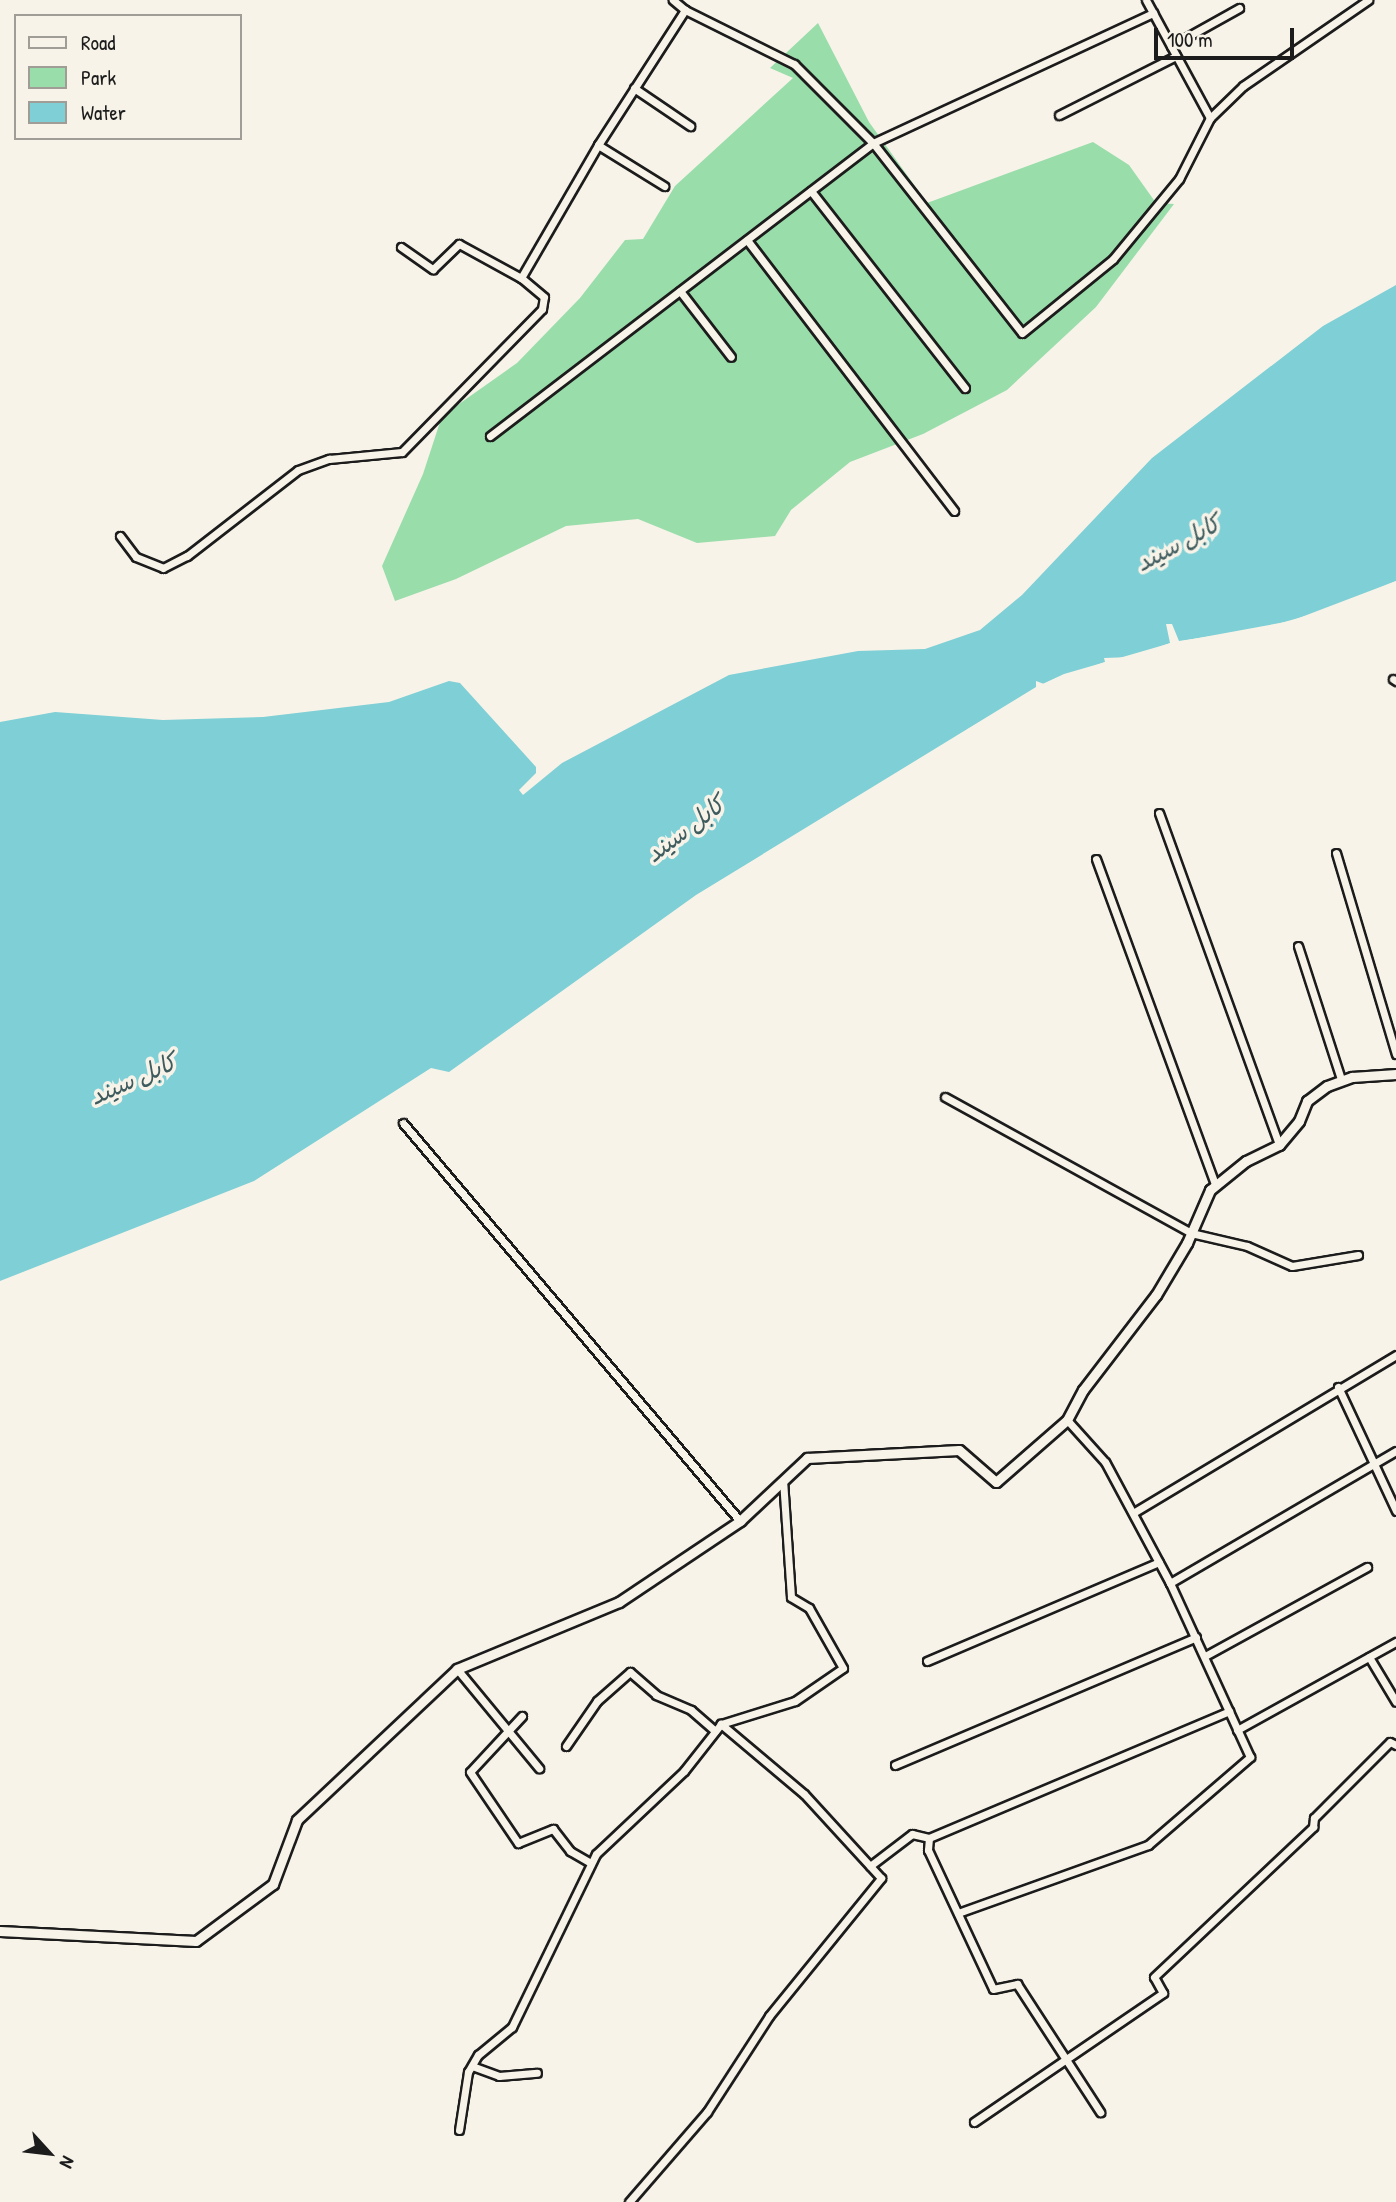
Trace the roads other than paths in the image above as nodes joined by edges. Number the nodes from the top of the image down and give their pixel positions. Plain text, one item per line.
1 (673, 0) edge
2 (1146, 0) edge
3 (1368, 0) edge
4 (1239, 8) dead end
5 (685, 10) junction
6 (1153, 13) junction
7 (1171, 46) junction
8 (1176, 56) junction
9 (634, 88) junction
10 (1059, 115) dead end
11 (1210, 118) junction
12 (690, 125) dead end
13 (873, 143) junction
14 (598, 145) junction
15 (664, 186) dead end
16 (811, 191) junction
17 (747, 240) junction
18 (401, 247) dead end
19 (521, 278) junction
20 (680, 291) junction
21 (732, 357) dead end
22 (965, 388) dead end
23 (491, 436) dead end
24 (954, 511) dead end
25 (120, 536) dead end
26 (1159, 813) dead end
27 (1336, 853) dead end
28 (1096, 859) dead end
29 (1298, 946) dead end
30 (1396, 1054) edge
31 (1396, 1074) edge
32 (1341, 1079) junction
33 (945, 1097) dead end
34 (402, 1123) dead end
35 (1279, 1146) junction
36 (1215, 1185) junction
37 (1191, 1233) junction
38 (1358, 1255) dead end
39 (1396, 1355) edge
40 (1338, 1387) junction
41 (1067, 1420) junction
42 (1396, 1451) edge
43 (1374, 1464) junction
44 (783, 1480) junction
45 (1396, 1511) edge
46 (1133, 1513) junction
47 (740, 1521) junction
48 (1159, 1562) junction
49 (1367, 1567) dead end
50 (1170, 1584) junction
51 (1196, 1637) junction
52 (1396, 1642) edge
53 (1205, 1656) junction
54 (1369, 1657) junction
55 (927, 1661) dead end
56 (457, 1669) junction
57 (1396, 1702) edge
58 (1229, 1711) junction
59 (522, 1716) dead end
60 (721, 1724) junction
61 (1237, 1730) junction
62 (508, 1731) junction
63 (715, 1731) junction
64 (1396, 1745) edge
65 (566, 1746) dead end
66 (895, 1765) dead end
67 (539, 1768) dead end
68 (929, 1838) junction
69 (591, 1863) junction
70 (870, 1866) junction
71 (958, 1913) junction
72 (0, 1931) edge
73 (1066, 2059) junction
74 (472, 2066) junction
75 (537, 2073) dead end
76 (1100, 2112) dead end
77 (974, 2122) dead end
78 (459, 2130) dead end
79 (629, 2202) edge

1 - 5 street
2 - 6 street
3 - 11 street
4 - 7 street
5 - 9 street
5 - 13 street
6 - 7 street
6 - 13 street
7 - 8 street
8 - 10 street
8 - 11 street
9 - 12 street
9 - 14 street
11 - 13 street
13 - 16 street
14 - 15 street
14 - 19 street
16 - 17 street
16 - 22 street
17 - 20 street
17 - 24 street
18 - 19 street
19 - 25 street
20 - 21 street
20 - 23 street
26 - 35 street
27 - 30 street
28 - 36 street
29 - 32 street
31 - 32 street
32 - 35 street
33 - 37 street
34 - 47 street
35 - 36 street
36 - 37 street
37 - 38 street
37 - 41 street
39 - 40 street
40 - 43 street
40 - 46 street
41 - 44 street
41 - 46 street
42 - 43 street
43 - 45 street
43 - 50 street
44 - 47 street
44 - 60 street
46 - 48 street
47 - 56 street
48 - 50 street
48 - 55 street
49 - 53 street
50 - 51 street
51 - 53 street
51 - 66 street
52 - 54 street
53 - 58 street
54 - 57 street
54 - 61 street
56 - 62 street
56 - 72 street
58 - 61 street
58 - 68 street
59 - 62 street
60 - 63 street
60 - 70 street
61 - 71 street
62 - 67 street
62 - 69 street
63 - 65 street
63 - 69 street
64 - 73 street
68 - 70 street
68 - 71 street
69 - 74 street
70 - 79 street
71 - 73 street
73 - 76 street
73 - 77 street
74 - 75 street
74 - 78 street

